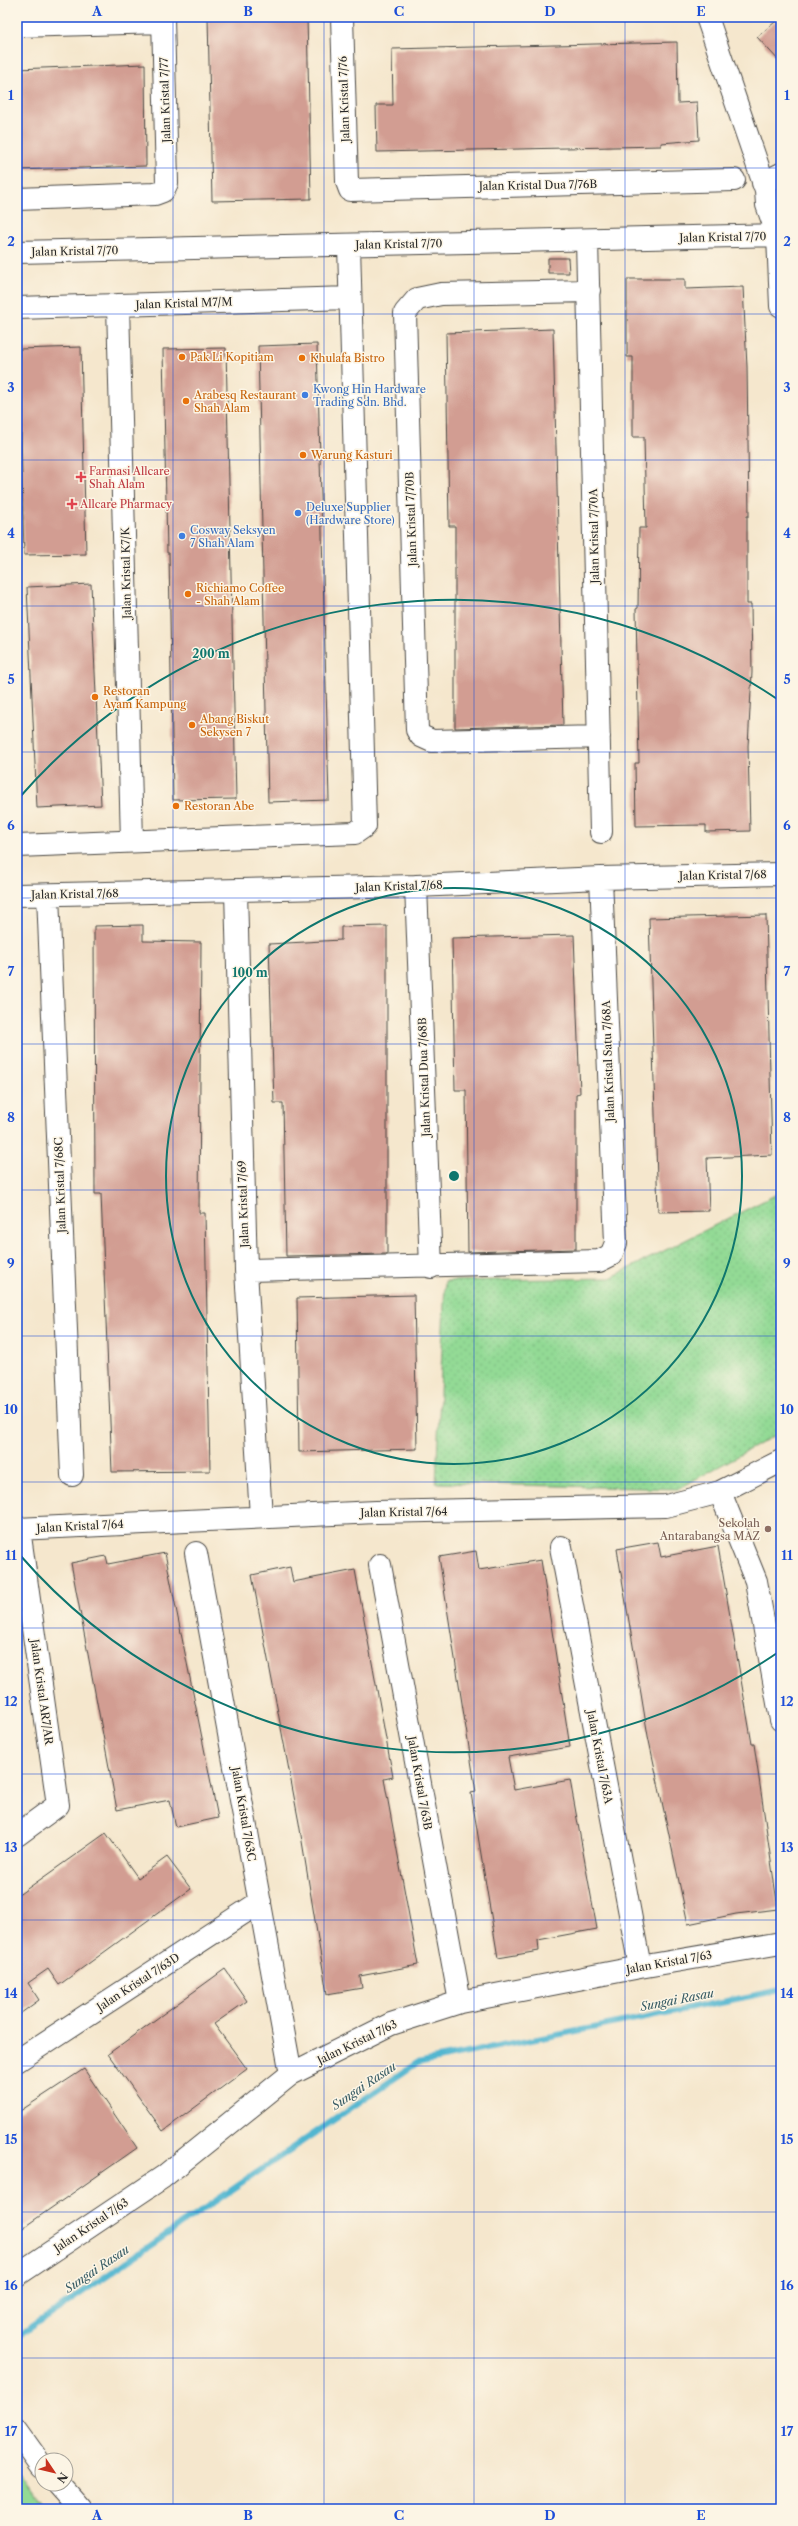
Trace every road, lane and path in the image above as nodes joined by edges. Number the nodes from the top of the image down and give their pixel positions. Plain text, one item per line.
1 (342, 17) edge
2 (709, 18) edge
3 (163, 19) edge
4 (17, 26) edge
5 (772, 178) edge
6 (734, 180) dead end
7 (347, 182) joint
8 (17, 200) edge
9 (780, 235) edge
10 (587, 240) junction
11 (349, 245) junction
12 (17, 252) edge
13 (589, 291) junction
14 (350, 298) junction
15 (118, 305) junction
16 (781, 306) edge
17 (17, 308) edge
18 (599, 738) junction
19 (601, 832) dead end
20 (132, 842) junction
21 (17, 846) edge
22 (781, 874) edge
23 (601, 878) junction
24 (416, 886) junction
25 (236, 891) junction
26 (17, 895) edge
27 (48, 895) junction
28 (431, 1267) junction
29 (246, 1270) junction
30 (781, 1461) edge
31 (72, 1475) dead end
32 (720, 1492) junction
33 (261, 1517) junction
34 (18, 1529) edge
35 (561, 1547) dead end
36 (196, 1553) dead end
37 (380, 1565) dead end
38 (781, 1720) edge
39 (17, 1835) edge
40 (260, 1902) junction
41 (781, 1943) edge
42 (640, 1966) junction
43 (460, 2002) junction
44 (17, 2062) edge
45 (291, 2074) junction
46 (17, 2275) edge
47 (17, 2432) edge
48 (34, 2455) edge
49 (65, 2492) edge
50 (80, 2509) edge

1 - 7 street, Jalan Kristal 7/76
2 - 5 street
3 - 4 street
3 - 8 street, Jalan Kristal 7/77
5 - 9 street
6 - 7 street, Jalan Kristal Dua 7/76B
9 - 10 street, Jalan Kristal 7/70
9 - 16 street
10 - 11 street, Jalan Kristal 7/70
10 - 13 street, Jalan Kristal 7/70A
11 - 12 street, Jalan Kristal 7/70
11 - 14 street
13 - 18 street, Jalan Kristal 7/70A
13 - 18 street, Jalan Kristal 7/70B
14 - 15 street, Jalan Kristal M7/M
14 - 20 street
15 - 17 street, Jalan Kristal M7/M
15 - 20 street, Jalan Kristal K7/K
18 - 19 street, Jalan Kristal 7/70A
20 - 21 street
22 - 23 street, Jalan Kristal 7/68
23 - 24 street, Jalan Kristal 7/68
23 - 28 street, Jalan Kristal Satu 7/68A
24 - 25 street, Jalan Kristal 7/68
24 - 28 street, Jalan Kristal Dua 7/68B
25 - 27 street, Jalan Kristal 7/68
25 - 29 street, Jalan Kristal 7/69
26 - 27 street, Jalan Kristal 7/68
27 - 31 street, Jalan Kristal 7/68C
28 - 29 street
29 - 33 street, Jalan Kristal 7/69
30 - 32 street, Jalan Kristal 7/64
32 - 33 street, Jalan Kristal 7/64
32 - 38 street
33 - 34 street, Jalan Kristal 7/64
34 - 39 street, Jalan Kristal AR7/AR
35 - 42 street, Jalan Kristal 7/63A
36 - 40 street, Jalan Kristal 7/63C
37 - 43 street, Jalan Kristal 7/63B
40 - 44 street, Jalan Kristal 7/63D
40 - 45 street, Jalan Kristal 7/63C
41 - 42 street, Jalan Kristal 7/63
42 - 43 street, Jalan Kristal 7/63
43 - 45 street, Jalan Kristal 7/63
45 - 46 street, Jalan Kristal 7/63
47 - 48 street
49 - 50 street

